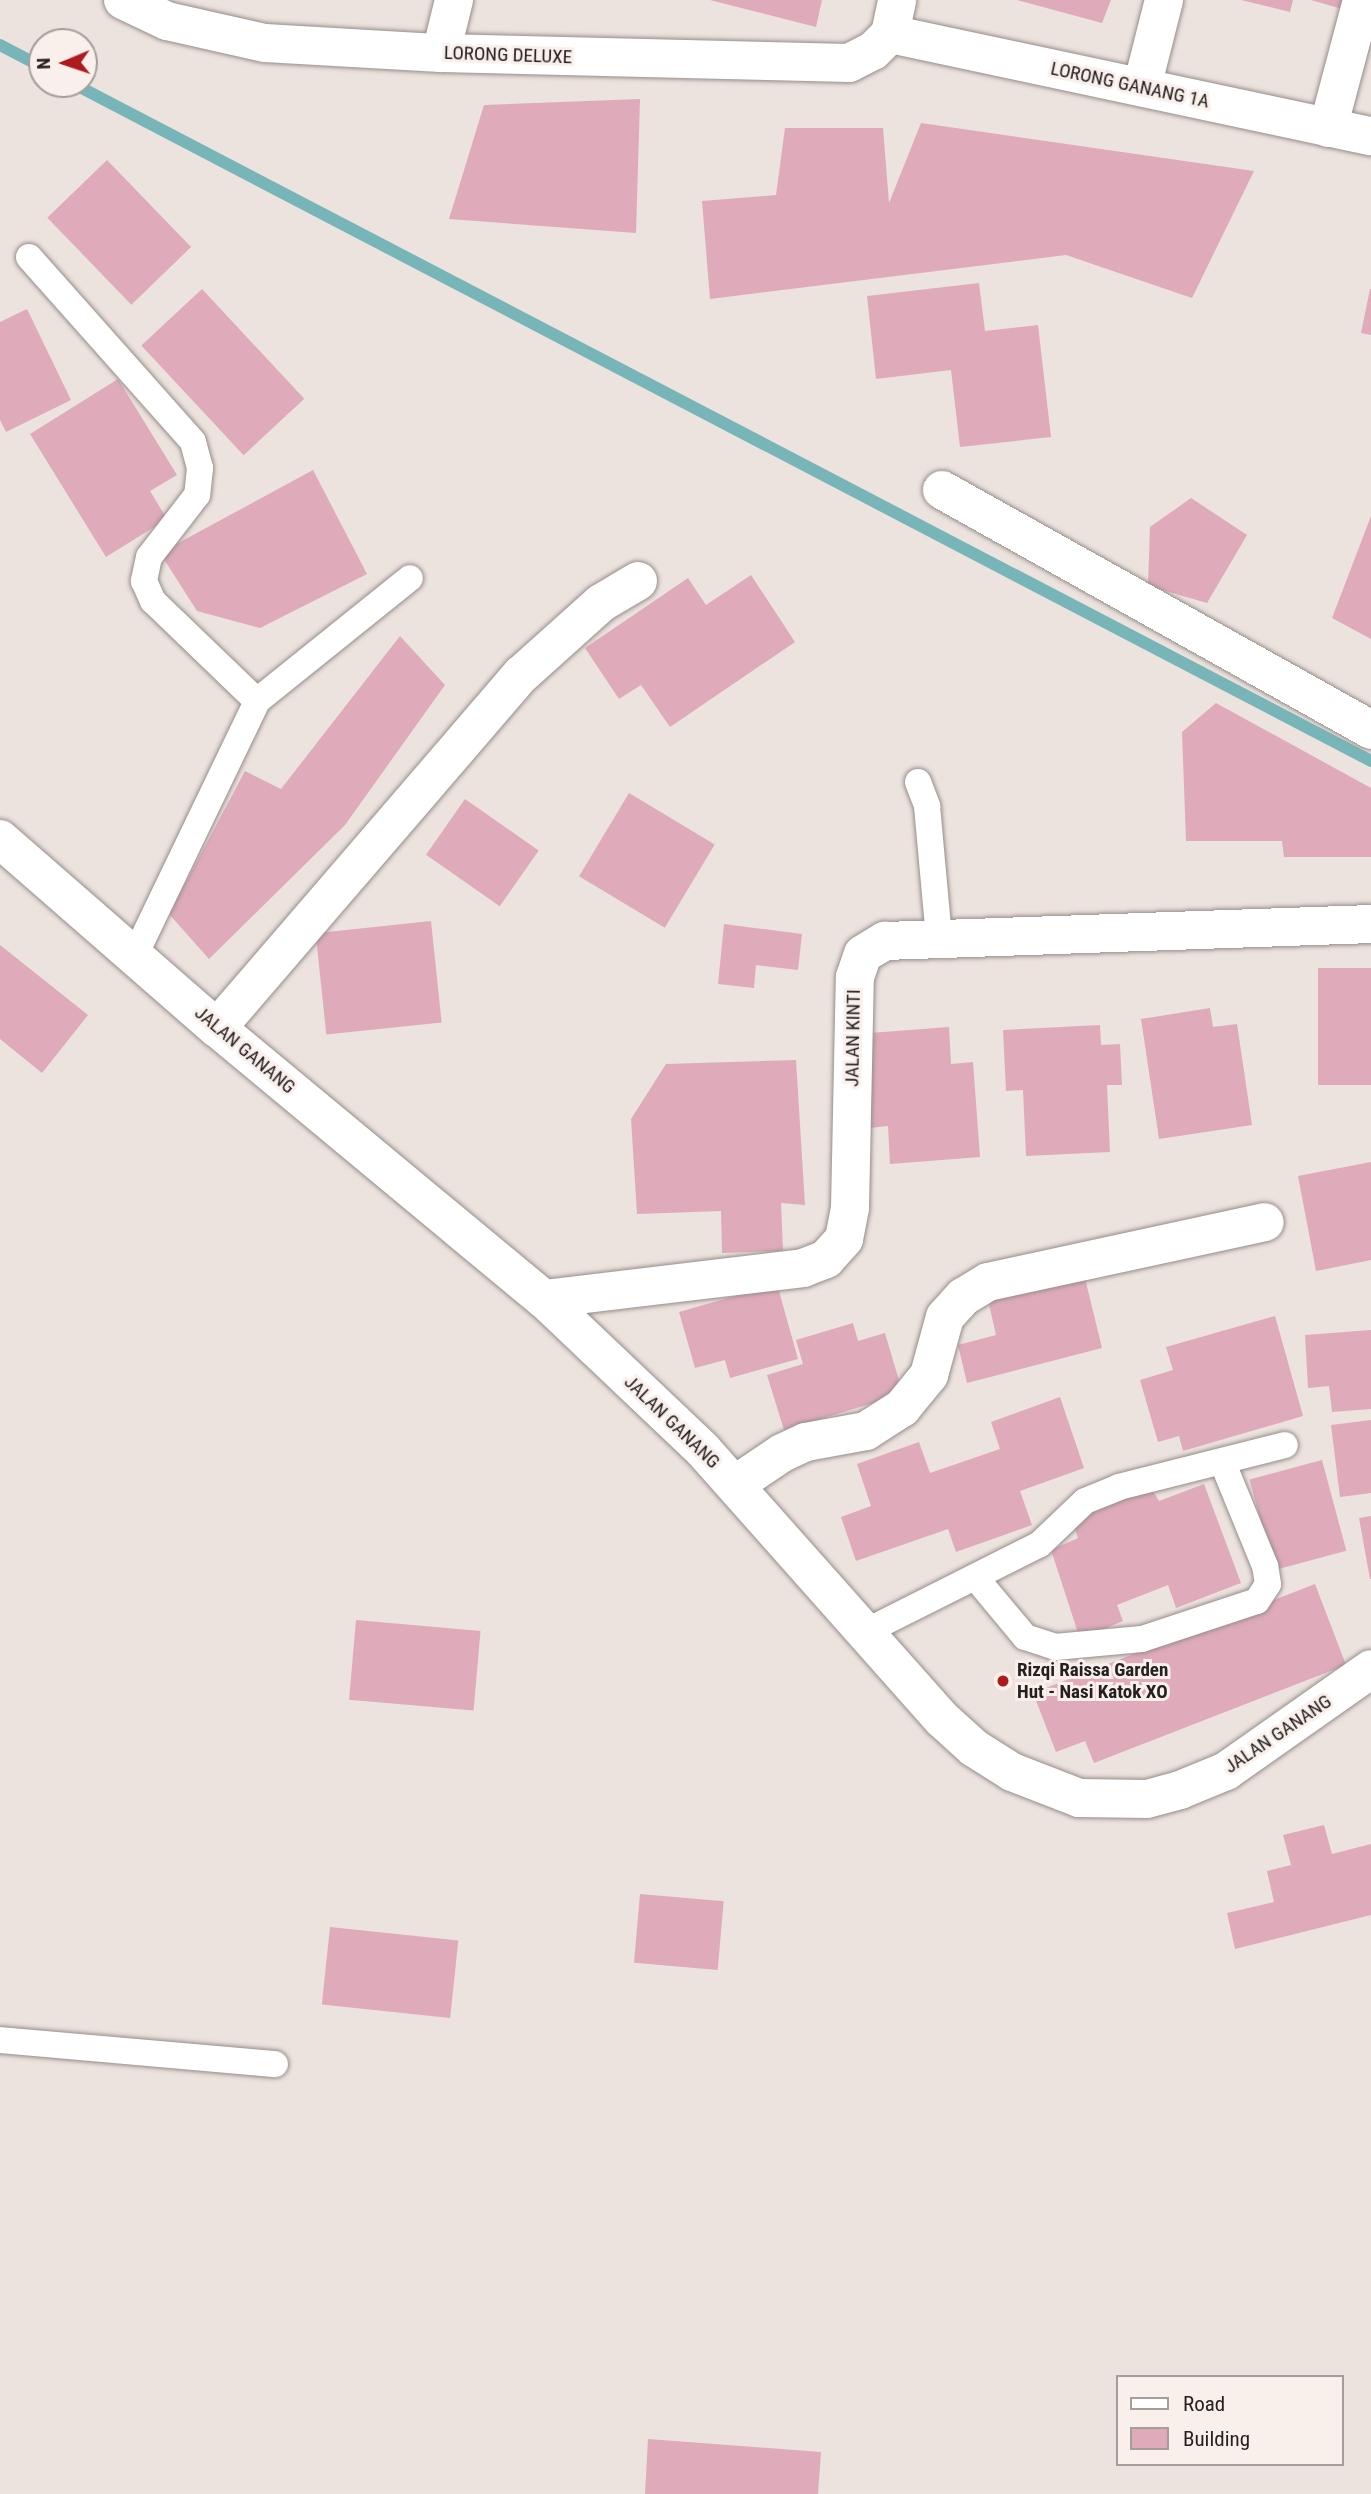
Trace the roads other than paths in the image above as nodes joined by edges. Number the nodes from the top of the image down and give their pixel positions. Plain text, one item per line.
1 (454, 0) edge
2 (1164, 0) edge
3 (1362, 0) edge
4 (128, 1) edge
5 (893, 17) edge
6 (442, 53) junction
7 (1142, 87) junction
8 (1328, 128) junction
9 (1371, 136) edge
10 (29, 257) dead end
11 (942, 490) dead end
12 (410, 578) dead end
13 (638, 582) dead end
14 (257, 701) junction
15 (1371, 730) edge
16 (918, 782) dead end
17 (0, 839) edge
18 (1371, 924) edge
19 (939, 939) junction
20 (135, 955) junction
21 (217, 1028) junction
22 (1265, 1222) dead end
23 (544, 1299) junction
24 (1285, 1445) dead end
25 (1222, 1461) junction
26 (736, 1484) junction
27 (975, 1577) junction
28 (863, 1633) junction
29 (1371, 1669) edge
30 (0, 2040) edge
31 (275, 2064) dead end

1 - 6 street
2 - 7 street
3 - 8 street
4 - 6 street, LORONG DELUXE
5 - 6 street, LORONG DELUXE
5 - 7 street, LORONG GANANG 1A
7 - 8 street, LORONG GANANG 1A
8 - 9 street, LORONG GANANG 1A
10 - 14 lane
11 - 15 street
12 - 14 lane
13 - 21 street
14 - 20 lane
16 - 19 lane
17 - 20 street, JALAN GANANG
18 - 19 street, JALAN KINTI
19 - 23 street, JALAN KINTI
20 - 21 street, JALAN GANANG
21 - 23 street, JALAN GANANG
22 - 26 street
23 - 26 street, JALAN GANANG
24 - 25 lane
25 - 27 lane
25 - 27 lane
26 - 28 street, JALAN GANANG
27 - 28 lane
28 - 29 street, JALAN GANANG
30 - 31 lane

